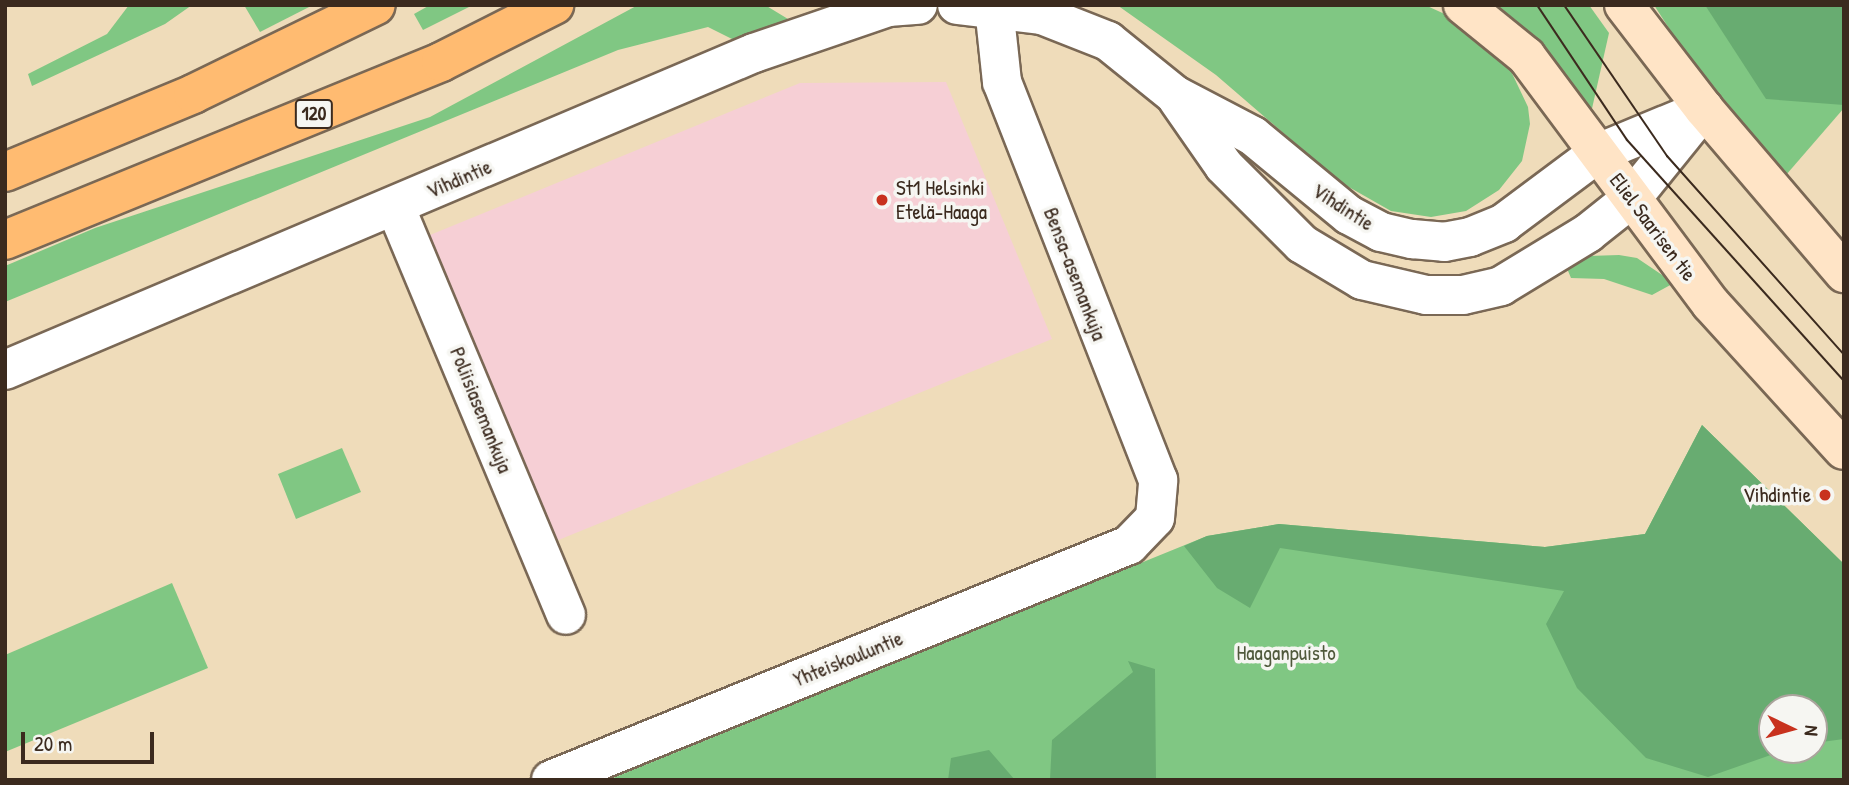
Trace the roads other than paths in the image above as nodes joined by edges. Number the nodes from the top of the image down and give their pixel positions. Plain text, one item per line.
1 (376, 5) edge
2 (554, 5) edge
3 (918, 5) edge
4 (1463, 5) edge
5 (1624, 5) edge
6 (975, 6) edge
7 (1175, 95) junction
8 (1704, 110) junction
9 (1598, 153) junction
10 (5, 172) edge
11 (1632, 198) junction
12 (395, 206) junction
13 (5, 240) edge
14 (1844, 273) edge
15 (5, 370) edge
16 (1844, 450) edge
17 (1141, 533) joint
18 (566, 615) dead end
19 (551, 780) edge

1 - 10 main road
2 - 13 main road, 120
3 - 12 street, Vihdintie
4 - 9 street, Eliel Saarisen tie
5 - 8 street
6 - 7 street, Vihdintie
6 - 17 street, Bensa-asemankuja
7 - 9 street, Vihdintie
7 - 11 street, Vihdintie
8 - 9 street, Vihdintie
8 - 11 street, Vihdintie
8 - 14 street
9 - 11 street, Eliel Saarisen tie
11 - 16 street, Eliel Saarisen tie
12 - 15 street, Vihdintie
12 - 18 street, Poliisiasemankuja
17 - 19 street, Yhteiskouluntie

